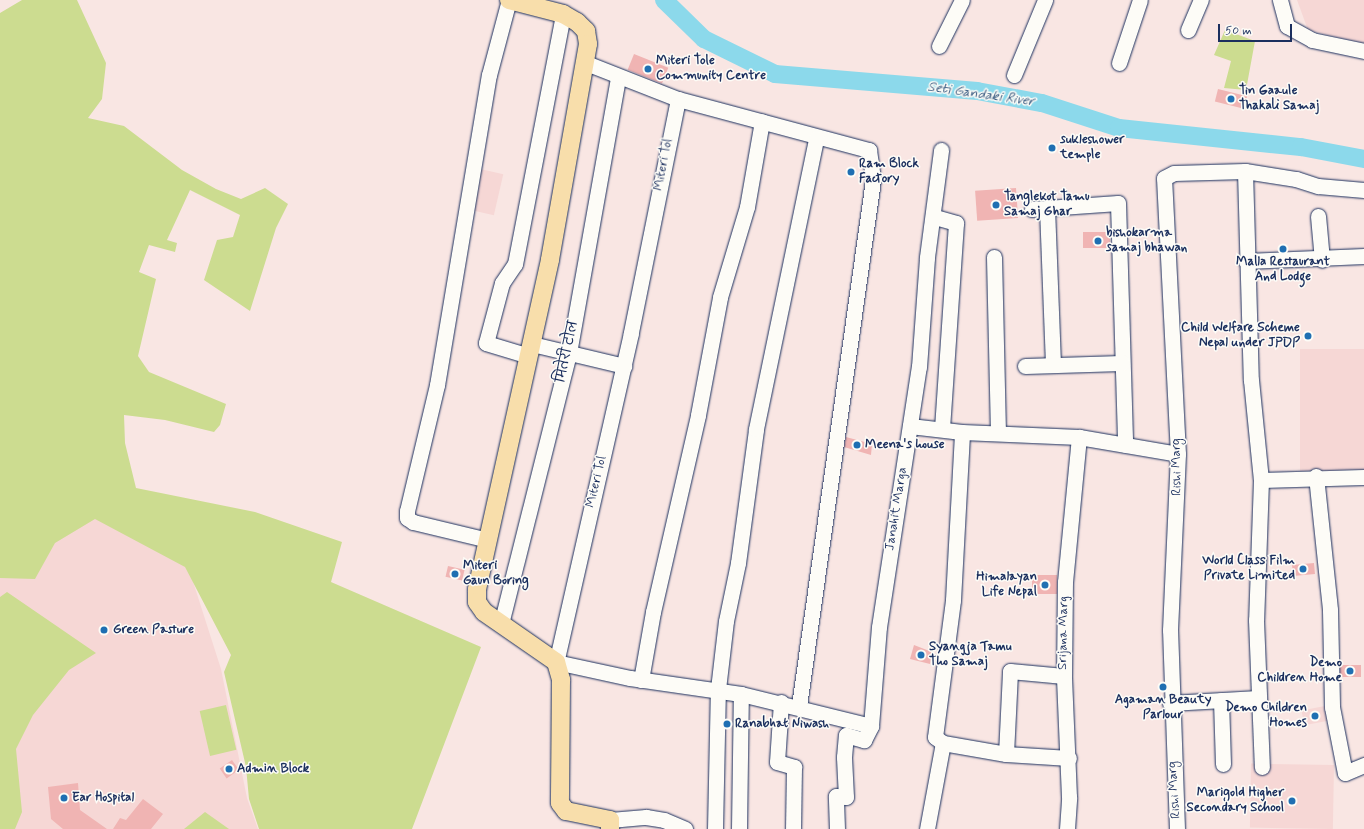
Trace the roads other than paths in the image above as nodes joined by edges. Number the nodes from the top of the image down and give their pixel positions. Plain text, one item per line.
1 (509, 0) edge
2 (962, 0) edge
3 (1045, 0) edge
4 (1140, 0) edge
5 (1201, 0) edge
6 (1280, 0) edge
7 (563, 14) junction
8 (1188, 30) dead end
9 (939, 46) dead end
10 (1364, 51) edge
11 (586, 63) junction
12 (1119, 63) dead end
13 (1014, 74) dead end
14 (618, 77) junction
15 (678, 99) junction
16 (762, 121) junction
17 (816, 138) junction
18 (941, 150) dead end
19 (1245, 171) junction
20 (1364, 190) edge
21 (1047, 208) junction
22 (1032, 209) dead end
23 (1318, 216) dead end
24 (935, 217) junction
25 (1364, 256) edge
26 (994, 257) dead end
27 (1322, 260) junction
28 (1246, 262) junction
29 (531, 350) junction
30 (569, 353) junction
31 (1122, 363) junction
32 (1053, 365) junction
33 (624, 366) junction
34 (1025, 366) dead end
35 (910, 426) junction
36 (942, 429) junction
37 (962, 432) junction
38 (998, 433) junction
39 (1080, 437) junction
40 (1125, 445) junction
41 (1178, 454) junction
42 (1316, 476) junction
43 (1364, 477) edge
44 (1262, 480) junction
45 (488, 540) junction
46 (501, 624) junction
47 (556, 662) junction
48 (1064, 676) junction
49 (641, 680) junction
50 (718, 689) junction
51 (741, 694) junction
52 (1258, 698) junction
53 (1221, 700) junction
54 (781, 702) junction
55 (1170, 703) junction
56 (799, 706) junction
57 (871, 726) junction
58 (943, 743) junction
59 (1006, 754) junction
60 (1068, 758) junction
61 (1223, 764) dead end
62 (1364, 765) edge
63 (1262, 767) dead end
64 (927, 823) edge
65 (610, 824) edge
66 (685, 829) edge
67 (715, 829) edge
68 (739, 829) edge
69 (793, 829) edge
70 (837, 829) edge
71 (1066, 829) edge
72 (1177, 829) edge

1 - 7 main road
1 - 45 street
2 - 9 street
3 - 13 street
4 - 12 street
5 - 8 street
6 - 10 street
7 - 11 main road
7 - 29 street
11 - 14 street
11 - 29 main road
14 - 15 street
14 - 30 street, मितेरी टोल
15 - 16 street
15 - 33 street, Miteri Tol
16 - 17 street
16 - 49 street
17 - 50 street
17 - 56 street
18 - 24 street, Janahit Marga
19 - 20 street
19 - 28 street
19 - 41 street, Rishi Marg
21 - 22 street
21 - 31 street
21 - 32 street
23 - 27 street
24 - 35 street, Janahit Marga
24 - 36 street
25 - 27 street
26 - 38 street
27 - 28 street
28 - 44 street
29 - 30 street
29 - 45 main road
30 - 33 street
30 - 46 street, मितेरी टोल
31 - 32 street
31 - 40 street
32 - 34 street
33 - 47 street, Miteri Tol
35 - 36 street
35 - 57 street, Janahit Marga
36 - 37 street
37 - 38 street
37 - 58 street
38 - 39 street
39 - 40 street
39 - 48 street, Srijana Marg
40 - 41 street
41 - 55 street, Rishi Marg
42 - 43 street
42 - 44 street
42 - 62 street
44 - 52 street
45 - 46 main road
46 - 47 main road
47 - 49 street
47 - 65 main road, Miteri Tol
48 - 59 street
48 - 60 street, Srijana Marg
49 - 50 street
50 - 51 street
50 - 67 street
51 - 54 street
51 - 68 street
52 - 53 street
52 - 63 street
53 - 55 street
53 - 61 street
54 - 56 street
54 - 69 street
55 - 72 street, Rishi Marg
56 - 57 street
57 - 70 street
58 - 59 street
58 - 64 street
59 - 60 street
60 - 71 street, Srijana Marg
65 - 66 street

